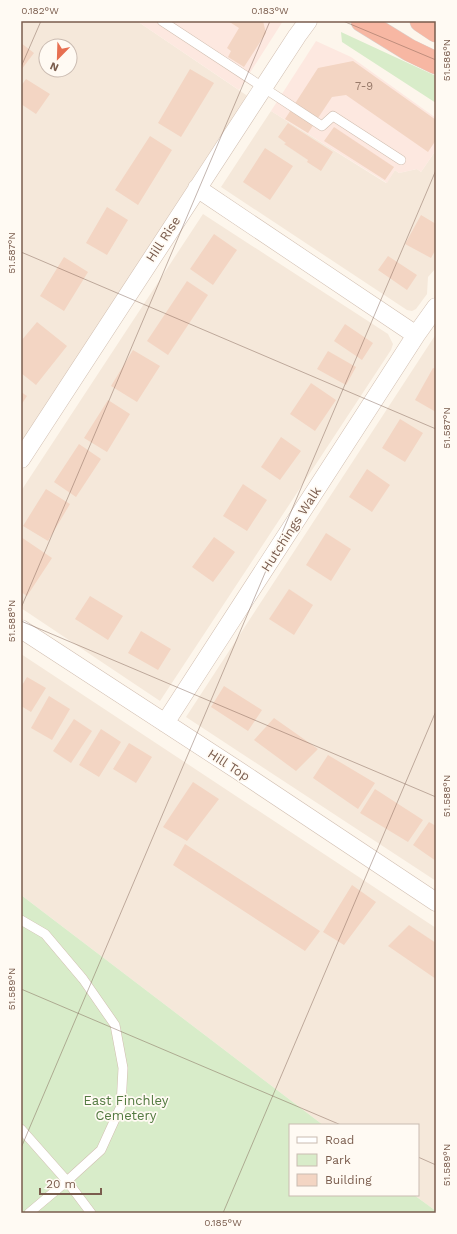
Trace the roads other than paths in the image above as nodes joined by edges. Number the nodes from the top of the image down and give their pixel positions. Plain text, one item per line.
1 (162, 21) edge
2 (308, 21) edge
3 (362, 21) edge
4 (421, 21) edge
5 (436, 31) edge
6 (436, 63) edge
7 (264, 87) junction
8 (401, 160) dead end
9 (197, 188) junction
10 (436, 307) edge
11 (416, 335) junction
12 (21, 459) edge
13 (21, 629) edge
14 (165, 723) junction
15 (436, 902) edge
16 (21, 920) edge
17 (21, 1129) edge
18 (67, 1181) junction
19 (29, 1213) edge
20 (91, 1213) edge

1 - 7 lane
2 - 7 street, Hill Rise
3 - 6 highway
4 - 5 highway
7 - 8 lane
7 - 9 street, Hill Rise
9 - 11 street
9 - 12 street, Hill Rise
10 - 11 street, Hutchings Walk
11 - 14 street, Hutchings Walk
13 - 14 street, Hill Top
14 - 15 street, Hill Top
16 - 18 lane
17 - 18 lane
18 - 19 lane
18 - 20 lane

